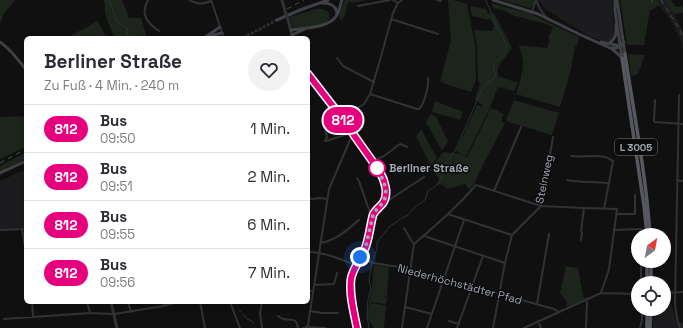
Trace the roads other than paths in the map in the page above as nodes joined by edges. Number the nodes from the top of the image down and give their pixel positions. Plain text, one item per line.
1 (148, 0) edge
2 (189, 0) edge
3 (282, 0) edge
4 (328, 0) edge
5 (342, 0) edge
6 (390, 0) edge
7 (393, 0) edge
8 (402, 0) edge
9 (437, 0) edge
10 (493, 0) edge
11 (536, 0) edge
12 (616, 0) edge
13 (211, 1) edge
14 (441, 1) edge
15 (320, 3) junction
16 (398, 3) junction
17 (358, 6) dead end
18 (538, 6) junction
19 (615, 11) junction
20 (533, 12) junction
21 (336, 18) junction
22 (547, 18) junction
23 (391, 19) junction
24 (277, 20) tunnel mouth
25 (220, 27) junction
26 (307, 28) junction
27 (291, 30) junction
28 (159, 31) dead end
29 (222, 33) junction
30 (438, 34) dead end
31 (207, 36) edge
32 (211, 36) edge
33 (223, 36) edge
34 (293, 36) edge
35 (295, 36) edge
36 (594, 40) junction
37 (0, 42) edge
38 (624, 42) junction
39 (608, 44) junction
40 (621, 46) junction
41 (610, 48) junction
42 (626, 54) junction
43 (337, 58) dead end
44 (622, 58) junction
45 (24, 67) edge
46 (310, 76) edge
47 (428, 78) dead end
48 (374, 82) junction
49 (370, 94) junction
50 (679, 95) dead end
51 (655, 100) dead end
52 (339, 114) junction
53 (341, 118) junction
54 (678, 124) junction
55 (683, 124) edge
56 (521, 127) dead end
57 (351, 133) junction
58 (354, 136) junction
59 (553, 137) dead end
60 (407, 147) dead end
61 (572, 156) dead end
62 (372, 161) junction
63 (24, 163) edge
64 (0, 173) edge
65 (424, 177) dead end
66 (356, 178) dead end
67 (567, 180) dead end
68 (676, 180) junction
69 (683, 181) edge
70 (608, 183) junction
71 (494, 191) junction
72 (635, 195) dead end
73 (310, 198) edge
74 (327, 199) junction
75 (384, 201) junction
76 (541, 206) junction
77 (584, 208) junction
78 (604, 209) junction
79 (448, 214) junction
80 (616, 214) junction
81 (373, 215) junction
82 (359, 220) dead end
83 (464, 220) junction
84 (404, 228) dead end
85 (646, 228) edge
86 (650, 228) edge
87 (22, 229) joint
88 (631, 229) edge
89 (0, 230) edge
90 (614, 230) junction
91 (549, 234) dead end
92 (424, 235) junction
93 (512, 235) junction
94 (581, 240) dead end
95 (24, 241) edge
96 (320, 243) junction
97 (414, 244) junction
98 (455, 247) junction
99 (310, 252) edge
100 (319, 253) junction
101 (483, 256) junction
102 (360, 257) junction
103 (505, 263) junction
104 (356, 265) junction
105 (410, 269) junction
106 (337, 273) dead end
107 (444, 279) junction
108 (314, 285) junction
109 (472, 287) junction
110 (313, 291) joint
111 (671, 292) edge
112 (675, 292) junction
113 (683, 292) edge
114 (601, 293) junction
115 (631, 293) edge
116 (499, 294) junction
117 (586, 299) junction
118 (32, 304) edge
119 (88, 304) edge
120 (112, 304) edge
121 (129, 304) edge
122 (171, 304) edge
123 (200, 304) edge
124 (231, 304) edge
125 (262, 304) edge
126 (536, 304) junction
127 (164, 306) joint
128 (404, 307) junction
129 (310, 311) junction
130 (131, 312) junction
131 (559, 312) junction
132 (90, 313) junction
133 (338, 313) dead end
134 (114, 314) junction
135 (432, 314) junction
136 (278, 316) dead end
137 (642, 316) edge
138 (647, 316) edge
139 (651, 316) edge
140 (33, 317) junction
141 (4, 319) dead end
142 (449, 321) dead end
143 (538, 322) junction
144 (459, 324) junction
145 (117, 328) edge
146 (205, 328) edge
147 (240, 328) edge
148 (262, 328) edge
149 (298, 328) edge
150 (305, 328) edge
151 (325, 328) edge
152 (357, 328) edge
153 (402, 328) edge
154 (427, 328) edge
155 (457, 328) edge
156 (493, 328) edge
157 (524, 328) edge
158 (541, 328) edge
159 (586, 328) edge
160 (640, 328) edge
161 (647, 328) edge
162 (650, 328) edge
163 (680, 328) edge

1 - 28 street
2 - 13 street
3 - 27 street, bridge
4 - 15 main road
5 - 21 main road
6 - 17 street
7 - 16 street
8 - 16 street
9 - 14 street
10 - 20 main road
11 - 18 street
11 - 20 street
12 - 19 main road, L 3005
12 - 38 main road, L 3005
13 - 25 street
15 - 21 main road
15 - 24 main road
16 - 23 street
18 - 20 street
18 - 22 street
19 - 39 main road
19 - 40 main road, L 3005
20 - 22 main road
21 - 26 main road
22 - 36 main road
23 - 30 street
23 - 48 street
25 - 29 street
25 - 31 main road
26 - 27 main road
26 - 35 main road
27 - 34 street
29 - 32 main road
29 - 33 street
36 - 39 main road
36 - 41 main road
37 - 45 main road
38 - 40 main road
38 - 42 main road, L 3005
39 - 40 main road
40 - 41 main road
40 - 42 main road
40 - 44 main road, L 3005
41 - 44 main road
42 - 86 highway, L 3005
43 - 48 street
44 - 85 highway, L 3005
46 - 52 street
47 - 49 street
48 - 49 street
49 - 53 street
50 - 54 street
51 - 54 street
52 - 53 street
52 - 57 street
53 - 57 street
54 - 55 street
54 - 68 street
56 - 71 street
57 - 58 street
58 - 62 street
58 - 74 street
59 - 76 street, Steinweg
60 - 62 street
61 - 70 street
62 - 75 street
63 - 64 main road
65 - 75 street
66 - 81 street
67 - 70 street
68 - 69 street
68 - 112 street
70 - 78 street
71 - 76 street
71 - 79 street
72 - 80 street
73 - 74 street
74 - 96 street
75 - 81 street
76 - 77 street
76 - 93 street, Steinweg
77 - 78 street
77 - 94 street
78 - 80 street
79 - 83 street
79 - 92 street
80 - 90 street
81 - 102 street
82 - 96 street
83 - 93 street
83 - 98 street
84 - 97 street
87 - 89 street
87 - 95 street
88 - 90 street
90 - 114 street
91 - 126 street
92 - 97 street
92 - 98 street
93 - 103 street
96 - 100 street
97 - 105 street
98 - 101 street
98 - 107 street
99 - 100 street
100 - 104 street
100 - 108 street
101 - 103 street
101 - 109 street
102 - 104 street
102 - 105 street, Niederhöchstädter Pfad
103 - 116 street
104 - 152 street
105 - 107 street, Niederhöchstädter Pfad
105 - 128 street
106 - 108 street
107 - 109 street, Niederhöchstädter Pfad
107 - 135 street
108 - 110 street
109 - 116 street, Niederhöchstädter Pfad
109 - 144 street
110 - 129 street
111 - 112 street
112 - 113 street
112 - 163 street
114 - 115 street
114 - 117 street
116 - 126 street, Niederhöchstädter Pfad
116 - 156 street
117 - 131 street
117 - 159 street
118 - 140 street
119 - 132 street
120 - 134 street
121 - 130 street
122 - 127 street
123 - 146 street
124 - 147 street
125 - 148 street
126 - 131 street, Niederhöchstädter Pfad
127 - 130 street
128 - 135 street
128 - 153 street
129 - 133 street
129 - 150 street
130 - 134 street
131 - 143 street
132 - 134 street
132 - 140 street
134 - 145 street
135 - 154 street
136 - 149 street
137 - 160 street
138 - 161 highway
139 - 162 highway
140 - 141 street
142 - 144 street
143 - 157 street
143 - 158 street
144 - 155 street
150 - 151 street

